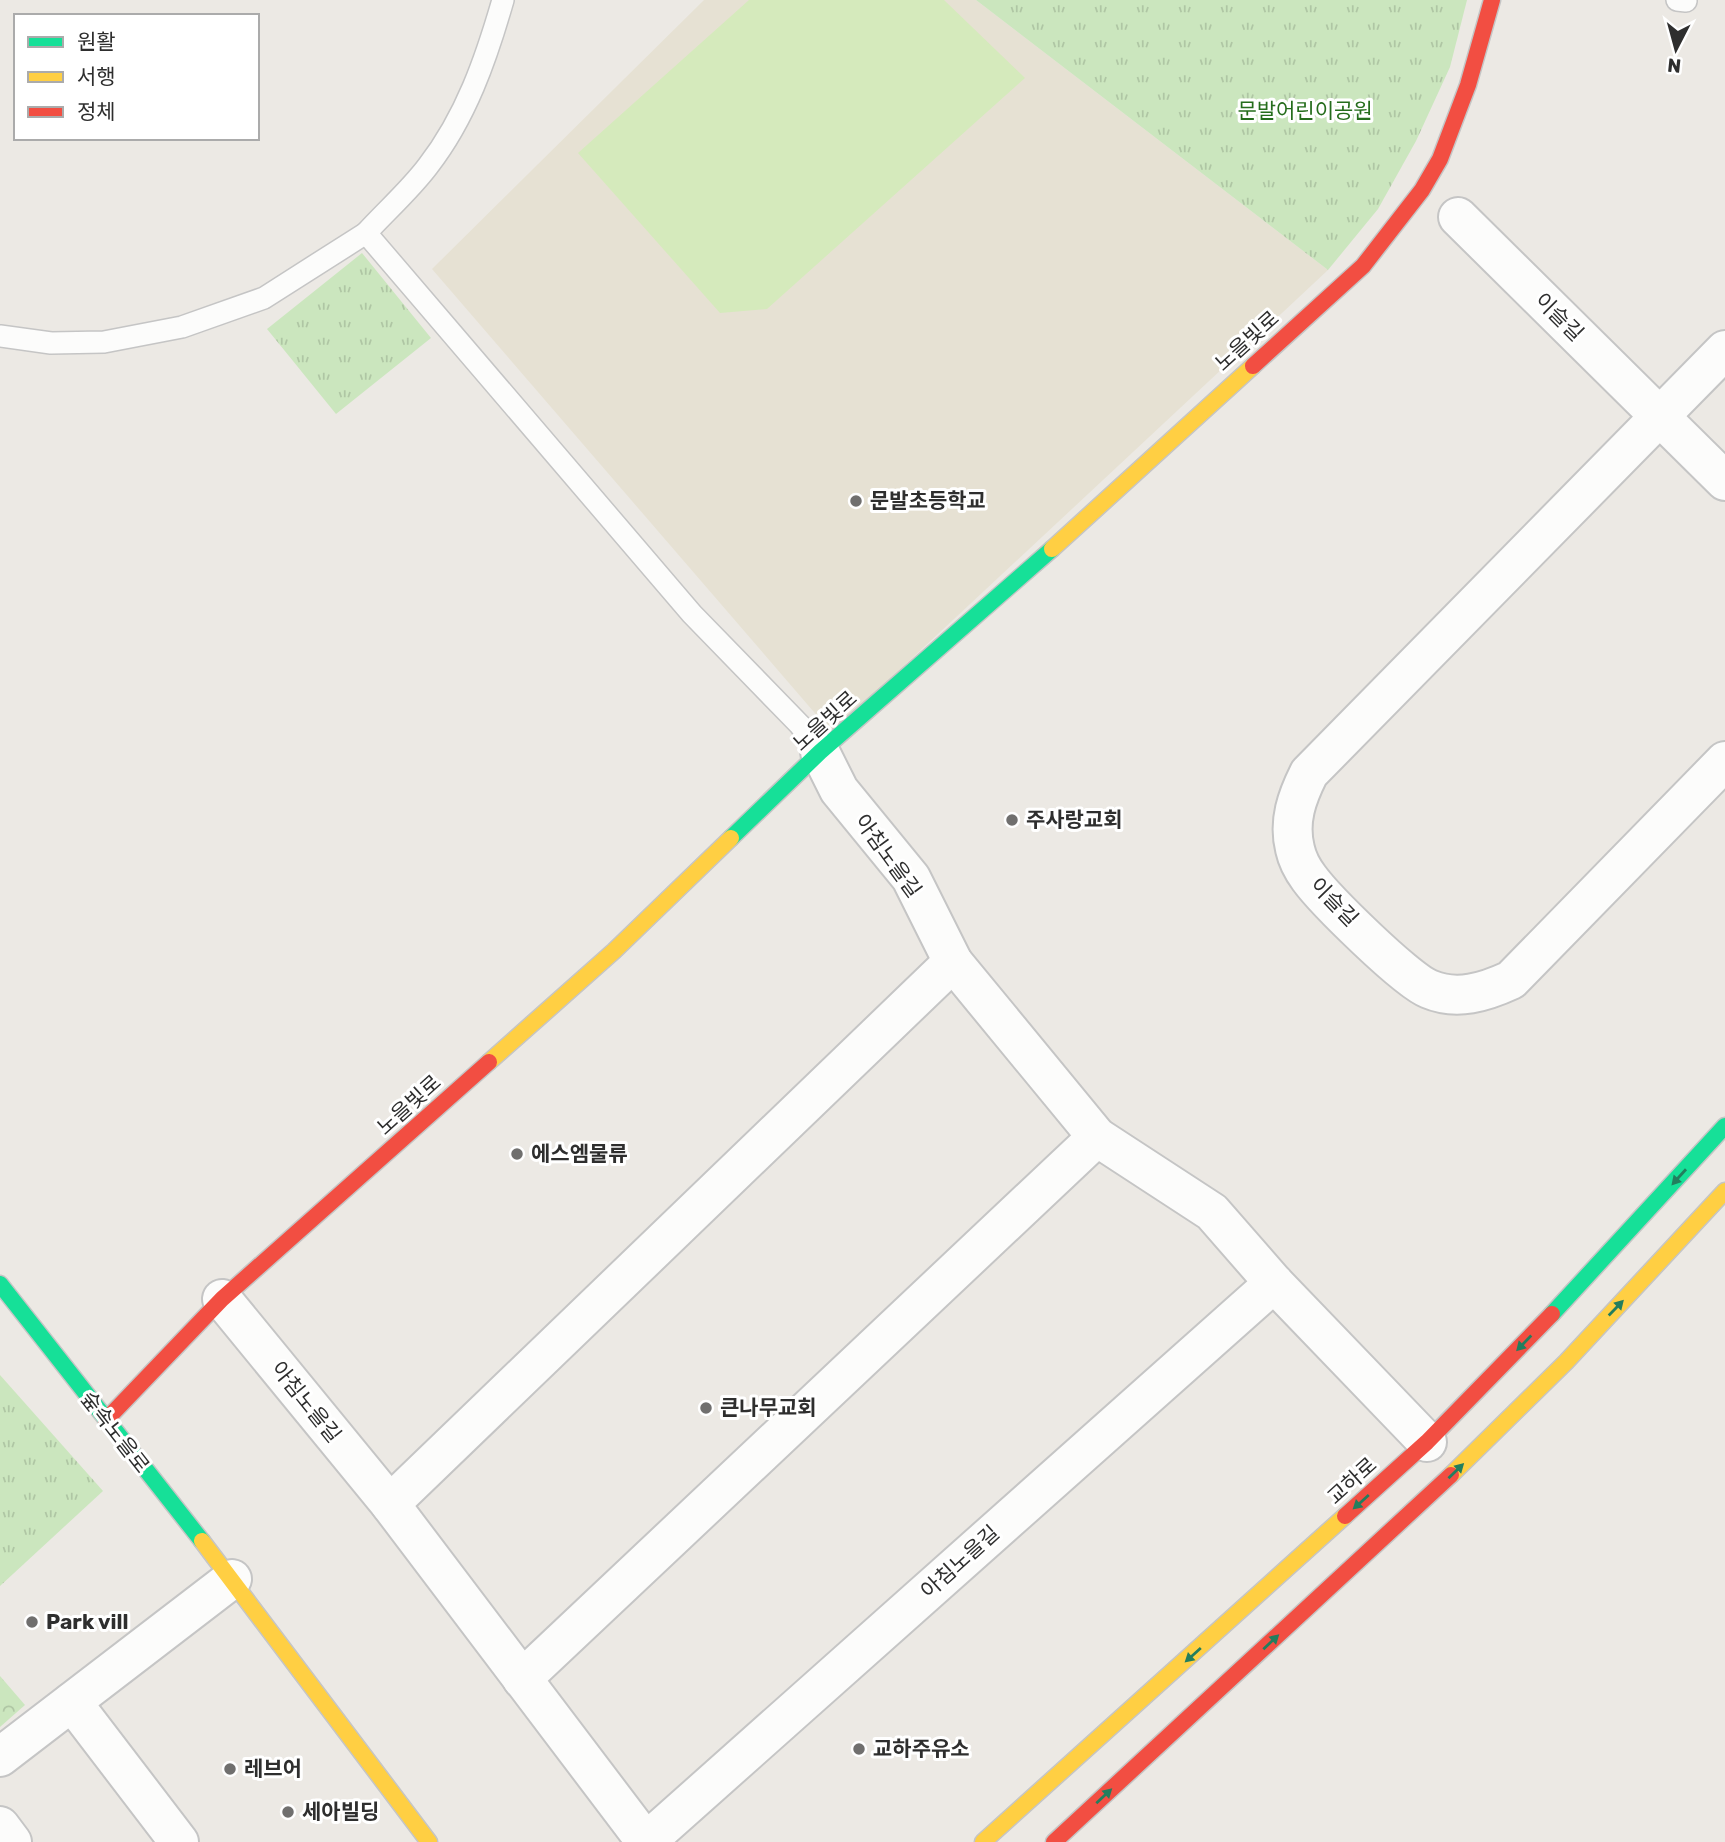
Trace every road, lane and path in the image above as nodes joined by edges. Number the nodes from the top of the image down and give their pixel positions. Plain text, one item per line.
1 (503, 0) edge
2 (1492, 0) edge
3 (1677, 0) edge
4 (1686, 1) edge
5 (1458, 217) dead end
6 (366, 233) junction
7 (0, 336) edge
8 (1725, 351) edge
9 (1660, 416) junction
10 (1725, 481) edge
11 (820, 752) junction
12 (1725, 761) edge
13 (953, 962) junction
14 (1725, 1126) edge
15 (1097, 1137) junction
16 (1725, 1191) edge
17 (1274, 1283) junction
18 (0, 1284) edge
19 (222, 1299) junction
20 (106, 1420) junction
21 (1427, 1442) junction
22 (390, 1504) junction
23 (232, 1579) junction
24 (522, 1679) junction
25 (72, 1702) junction
26 (0, 1757) edge
27 (0, 1826) edge
28 (12, 1842) edge
29 (179, 1842) edge
30 (429, 1842) edge
31 (646, 1842) edge
32 (983, 1842) edge
33 (1054, 1842) edge

1 - 6 lane
2 - 11 street, 노을빛로
3 - 4 lane
5 - 9 street, 이슬길
6 - 7 lane
6 - 11 lane
8 - 9 street, 이슬길
9 - 10 street, 이슬길
9 - 12 street, 이슬길
11 - 13 street, 아침노을길
11 - 19 street, 노을빛로
13 - 15 street, 아침노을길
13 - 22 street
14 -> 21 street, 교하로
15 - 17 street, 아침노을길
15 - 24 street
33 -> 16 street
17 - 21 street, 아침노을길
17 - 31 street, 아침노을길
18 - 20 street, 숲속노을로
19 - 20 street, 노을빛로
19 - 22 street, 아침노을길
20 - 23 street, 숲속노을로
21 -> 32 street, 교하로
22 - 24 street, 아침노을길
23 - 25 street
23 - 30 street, 숲속노을로
24 - 31 street, 아침노을길
25 - 26 street
25 - 29 street
27 - 28 street

